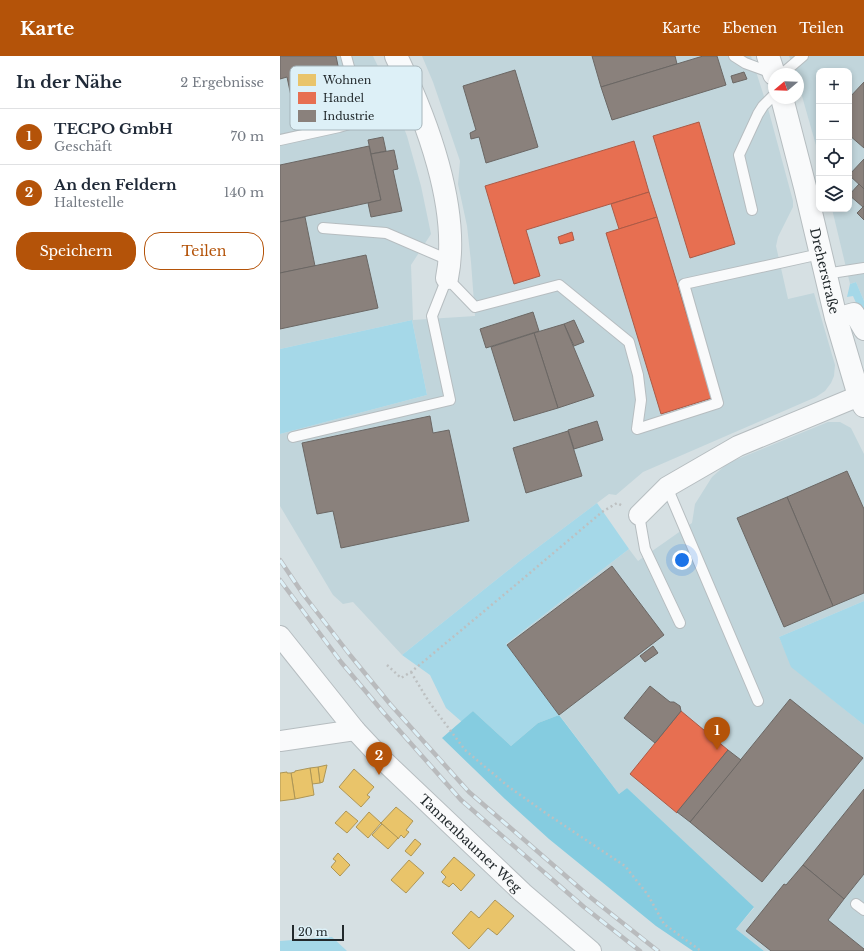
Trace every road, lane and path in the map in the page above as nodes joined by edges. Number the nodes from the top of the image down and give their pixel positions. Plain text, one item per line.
1 (346, 56) edge
2 (396, 56) edge
3 (734, 56) edge
4 (768, 56) edge
5 (803, 56) edge
6 (349, 66) edge
7 (400, 66) edge
8 (772, 68) edge
9 (789, 68) edge
10 (768, 72) edge
11 (768, 101) edge
12 (784, 104) edge
13 (422, 116) edge
14 (321, 130) edge
15 (280, 140) edge
16 (752, 210) dead end
17 (323, 228) dead end
18 (822, 264) junction
19 (864, 268) edge
20 (449, 270) junction
21 (836, 318) junction
22 (864, 330) edge
23 (862, 401) edge
24 (293, 437) dead end
25 (667, 487) junction
26 (639, 515) junction
27 (680, 623) dead end
28 (280, 636) edge
29 (387, 665) dead end
30 (411, 672) junction
31 (758, 701) dead end
32 (355, 730) junction
33 (280, 742) edge
34 (591, 951) edge
35 (701, 951) edge

1 - 6 lane
2 - 7 main road
3 - 10 lane
4 - 8 main road
5 - 9 lane
11 - 16 lane
12 - 18 main road, Dreherstraße
13 - 20 main road
14 - 15 lane
17 - 20 lane
18 - 19 lane
18 - 20 lane
18 - 21 main road, Dreherstraße
20 - 24 lane
21 - 22 street
21 - 23 main road, Dreherstraße
23 - 25 street, Dreherstraße
25 - 26 street, Dreherstraße
25 - 31 lane
26 - 27 lane
26 - 30 path
28 - 32 street, Tannenbaumer Weg
29 - 30 path
30 - 35 path
32 - 33 street
32 - 34 street, Tannenbaumer Weg

